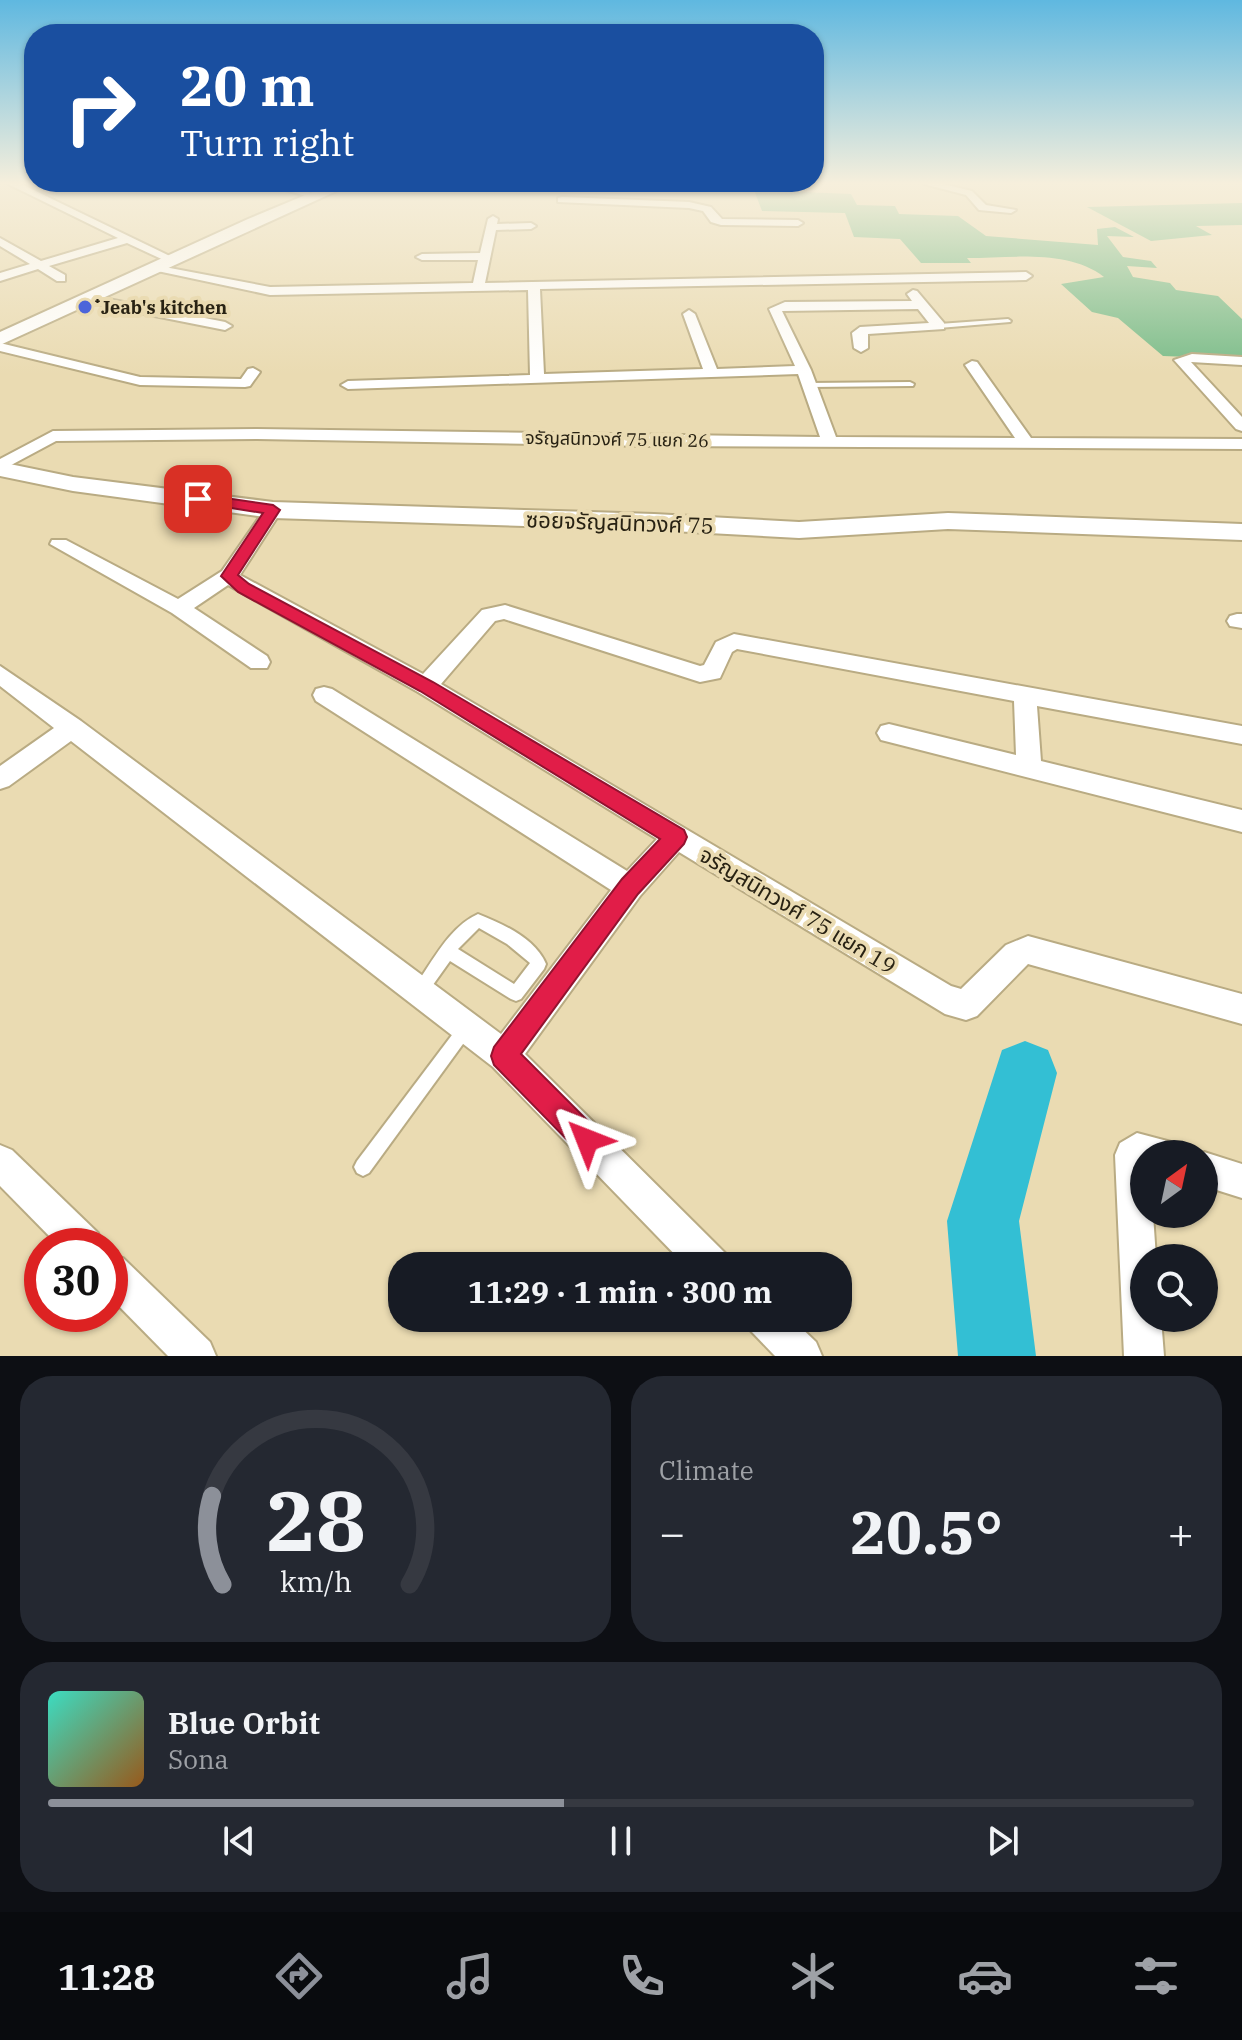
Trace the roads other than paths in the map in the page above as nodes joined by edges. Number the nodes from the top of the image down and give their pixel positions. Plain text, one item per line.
1 (11, 247) edge
2 (100, 247) edge
3 (145, 247) edge
4 (201, 247) edge
5 (486, 247) edge
6 (484, 256) junction
7 (422, 257) dead end
8 (172, 260) junction
9 (41, 265) junction
10 (154, 269) junction
11 (1026, 276) dead end
12 (0, 277) edge
13 (61, 278) dead end
14 (900, 278) junction
15 (478, 287) junction
16 (534, 287) junction
17 (88, 299) junction
18 (920, 305) junction
19 (689, 314) dead end
20 (1008, 321) dead end
21 (225, 326) dead end
22 (939, 326) junction
23 (0, 339) edge
24 (0, 347) edge
25 (861, 348) dead end
26 (1242, 361) edge
27 (972, 365) dead end
28 (804, 370) junction
29 (253, 372) dead end
30 (712, 373) junction
31 (537, 378) junction
32 (910, 384) dead end
33 (348, 385) dead end
34 (809, 385) junction
35 (1242, 426) edge
36 (829, 439) junction
37 (1026, 442) junction
38 (1242, 444) edge
39 (0, 468) edge
40 (273, 510) junction
41 (1242, 532) edge
42 (59, 544) dead end
43 (229, 576) junction
44 (179, 608) junction
45 (259, 662) dead end
46 (0, 674) edge
47 (426, 686) junction
48 (1025, 694) junction
49 (324, 695) dead end
50 (73, 727) junction
51 (889, 733) dead end
52 (1242, 735) edge
53 (1029, 769) junction
54 (0, 779) edge
55 (1242, 821) edge
56 (676, 837) junction
57 (630, 887) junction
58 (449, 952) junction
59 (420, 992) junction
60 (1242, 1009) edge
61 (466, 1027) junction
62 (504, 1056) junction
63 (0, 1162) edge
64 (363, 1167) dead end
65 (1218, 1173) edge
66 (1242, 1181) edge
67 (67, 1228) edge
68 (1136, 1228) edge
69 (698, 1252) edge
70 (128, 1289) edge
71 (778, 1332) edge
72 (196, 1356) edge
73 (802, 1356) edge
74 (1144, 1356) edge

1 - 9 street
2 - 9 street
3 - 8 street
4 - 8 street
5 - 6 street
6 - 7 street
6 - 15 street
8 - 10 street
9 - 12 street
9 - 13 street
10 - 15 street
10 - 17 street
11 - 14 street
14 - 16 street
14 - 18 street
15 - 16 street
16 - 31 street
17 - 21 street
17 - 23 street
18 - 22 street
18 - 28 street
19 - 30 street
20 - 22 lane
22 - 25 street
24 - 29 street
26 - 35 street
27 - 37 street
28 - 30 street
28 - 34 street
30 - 31 street
31 - 33 street
32 - 34 lane
34 - 36 street
36 - 37 street, จรัญสนิทวงศ์ 75 แยก 26
36 - 39 street, จรัญสนิทวงศ์ 75 แยก 26
37 - 38 street, จรัญสนิทวงศ์ 75 แยก 26
39 - 40 street, ซอยจรัญสนิทวงศ์ 75
40 - 41 street, ซอยจรัญสนิทวงศ์ 75
40 - 43 street
42 - 44 street
43 - 44 street
43 - 47 street, จรัญสนิทวงศ์ 75 แยก 19
44 - 45 street
46 - 50 street
47 - 48 street
47 - 56 street, จรัญสนิทวงศ์ 75 แยก 19
48 - 52 street
48 - 53 street
49 - 57 street
50 - 54 street
50 - 59 street
51 - 53 street
53 - 55 street
56 - 57 street
56 - 60 street, จรัญสนิทวงศ์ 75 แยก 19
57 - 62 street
58 - 58 lane
58 - 59 lane
59 - 61 street
61 - 62 street
61 - 64 lane
62 - 69 street
63 - 67 street
65 - 66 street
68 - 74 street
70 - 72 street
71 - 73 street

